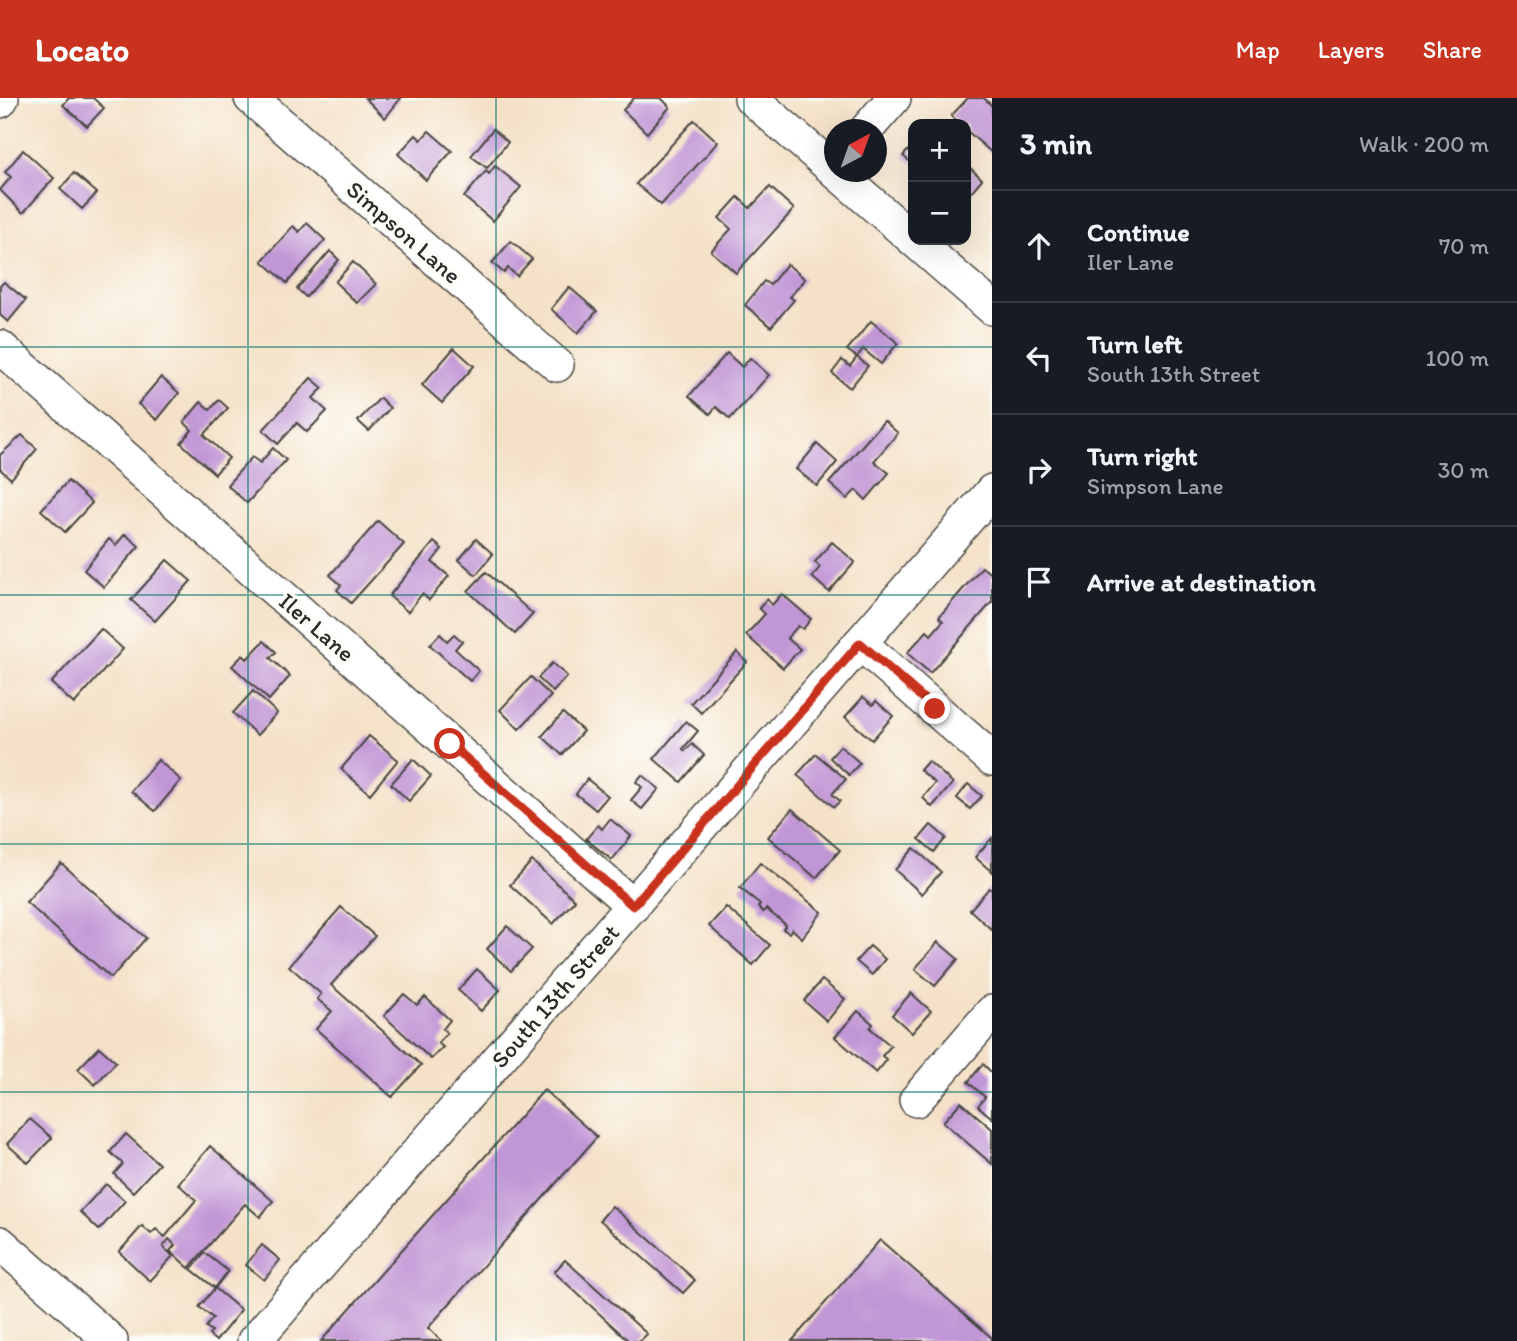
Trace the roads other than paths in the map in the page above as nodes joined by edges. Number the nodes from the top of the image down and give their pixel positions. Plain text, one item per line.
1 (251, 98) edge
2 (751, 98) edge
3 (894, 98) edge
4 (876, 119) edge
5 (824, 160) edge
6 (849, 182) edge
7 (908, 234) edge
8 (921, 245) edge
9 (992, 309) edge
10 (0, 347) edge
11 (557, 365) dead end
12 (992, 491) edge
13 (860, 643) junction
14 (992, 759) edge
15 (633, 906) junction
16 (992, 1012) edge
17 (916, 1100) dead end
18 (0, 1243) edge
19 (111, 1341) edge
20 (254, 1341) edge

1 - 11 street, Simpson Lane
2 - 5 street
3 - 4 street
6 - 7 street
8 - 9 street
10 - 15 street, Iler Lane
12 - 13 street, South 13th Street
13 - 14 street
13 - 15 street, South 13th Street
15 - 20 street, South 13th Street
16 - 17 street
18 - 19 street

